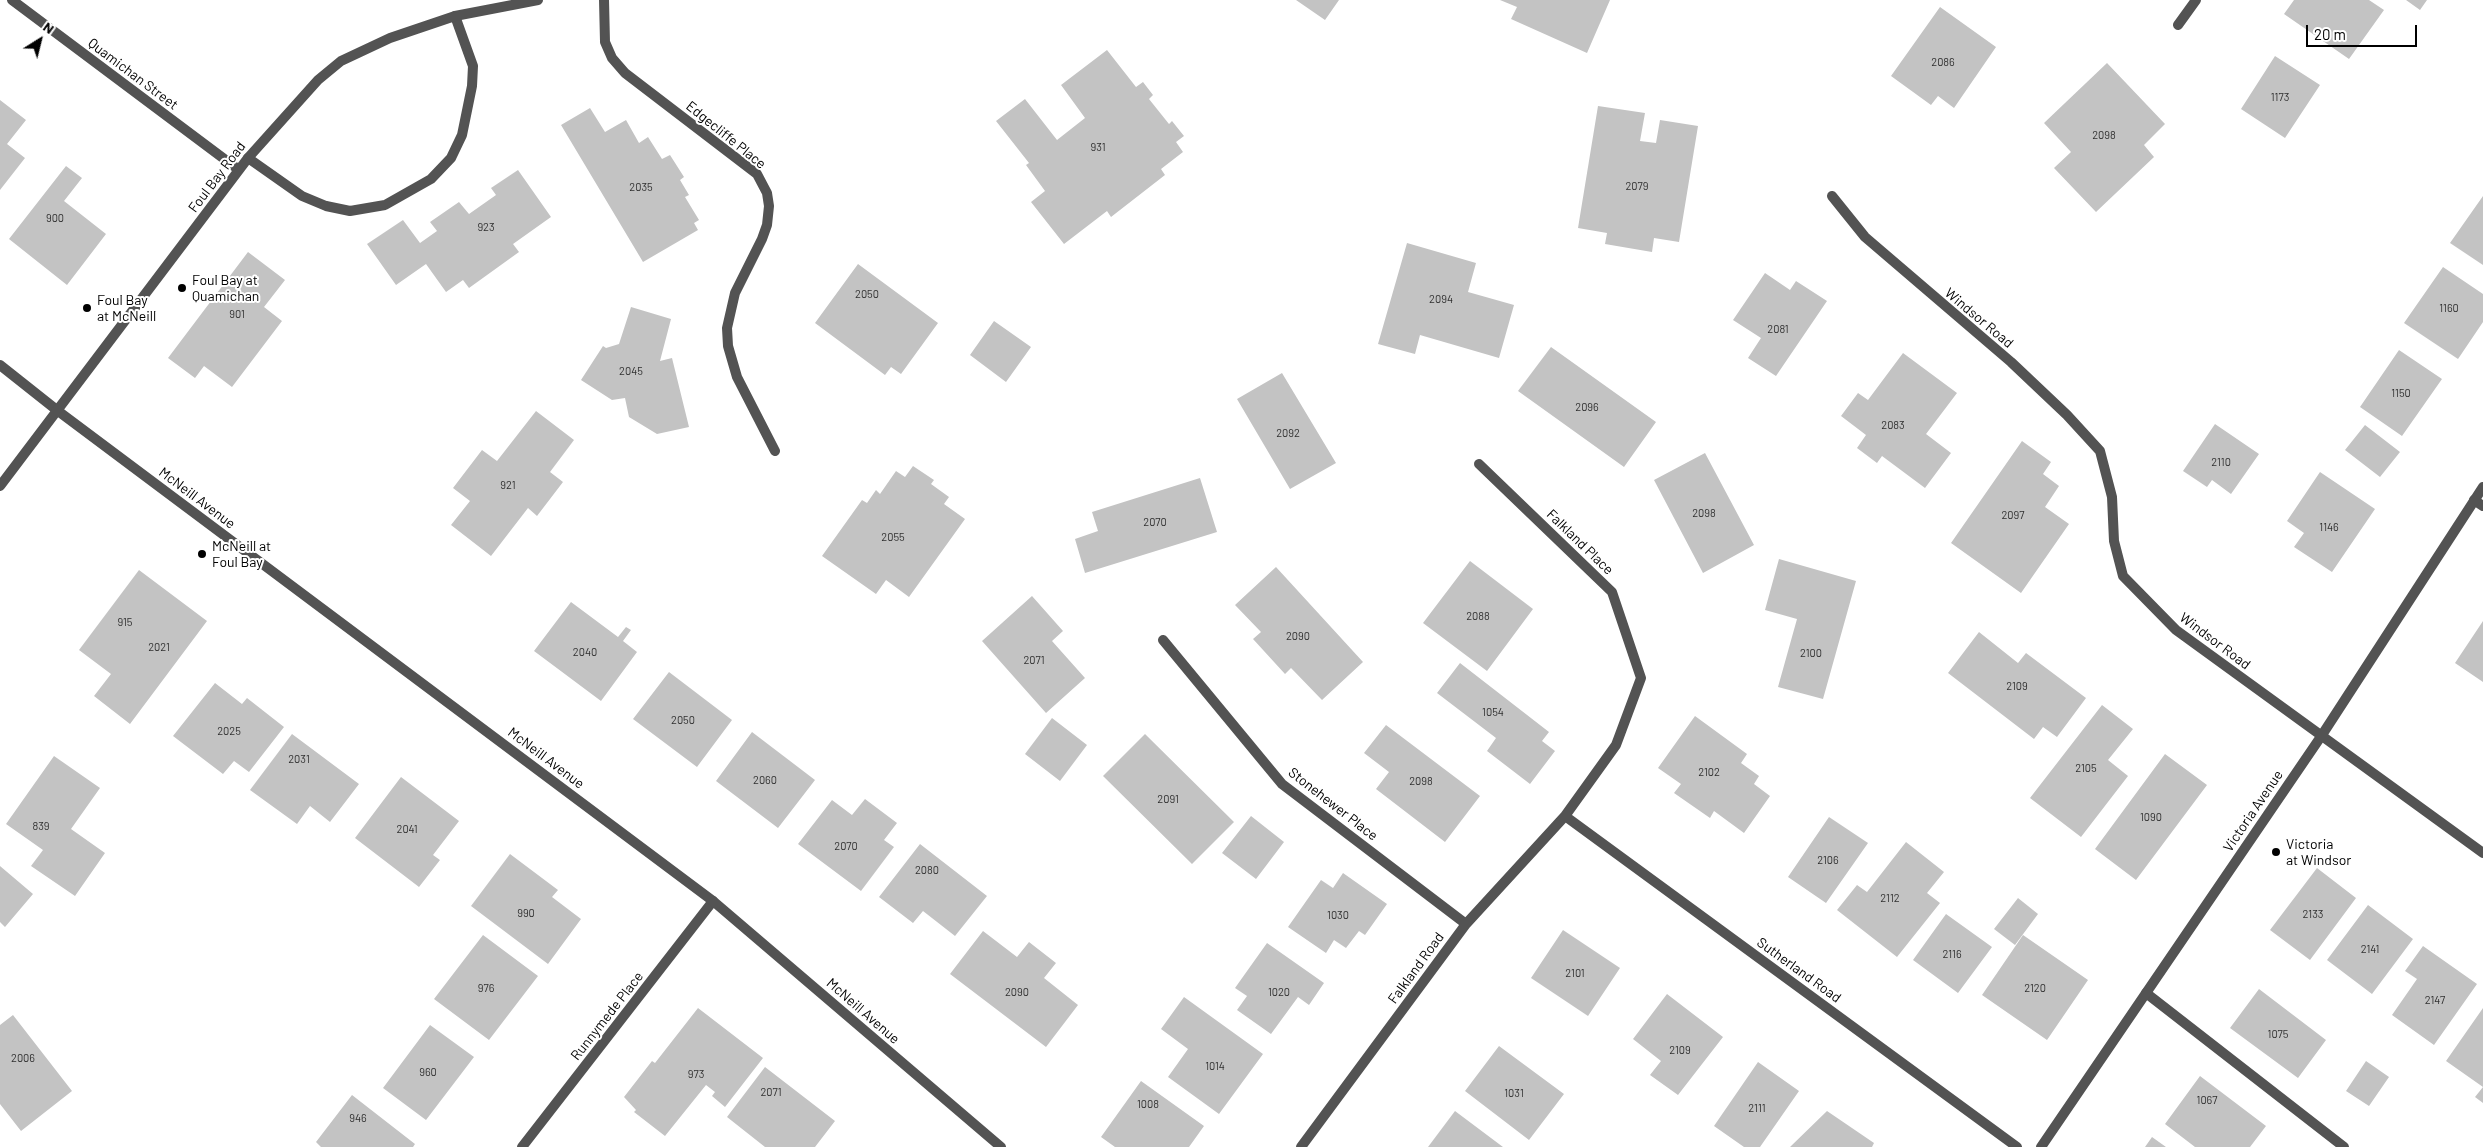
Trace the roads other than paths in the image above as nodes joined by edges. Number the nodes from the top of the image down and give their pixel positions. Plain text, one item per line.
1 (12, 0) edge
2 (538, 0) edge
3 (604, 0) edge
4 (2196, 0) edge
5 (455, 16) junction
6 (2178, 25) dead end
7 (248, 158) junction
8 (239, 170) junction
9 (1832, 196) dead end
10 (0, 365) edge
11 (58, 411) junction
12 (775, 451) dead end
13 (1479, 464) dead end
14 (0, 486) edge
15 (2483, 487) edge
16 (2478, 503) edge
17 (1163, 640) dead end
18 (2322, 735) junction
19 (1565, 816) junction
20 (2483, 853) edge
21 (714, 901) junction
22 (1466, 924) junction
23 (2146, 993) junction
24 (522, 1147) edge
25 (1001, 1147) edge
26 (1301, 1147) edge
27 (2017, 1147) edge
28 (2041, 1147) edge
29 (2344, 1147) edge

1 - 8 street, Quamichan Street
2 - 5 street, Foul Bay Road
3 - 12 street, Edgecliffe Place
4 - 6 street
5 - 7 street, Foul Bay Road
5 - 7 street
7 - 8 street, Foul Bay Road
8 - 11 street, Foul Bay Road
9 - 18 street, Windsor Road
10 - 11 street, McNeill Avenue
11 - 14 street, Foul Bay Road
11 - 21 street, McNeill Avenue
13 - 19 street, Falkland Place
15 - 16 street, Victoria Avenue
16 - 18 street, Victoria Avenue
17 - 22 street, Stonehewer Place
18 - 20 street, Windsor Road
18 - 23 street, Victoria Avenue
19 - 22 street, Falkland Road
19 - 27 street, Sutherland Road
21 - 24 street, Runnymede Place
21 - 25 street, McNeill Avenue
22 - 26 street, Falkland Road
23 - 28 street, Victoria Avenue
23 - 29 street

